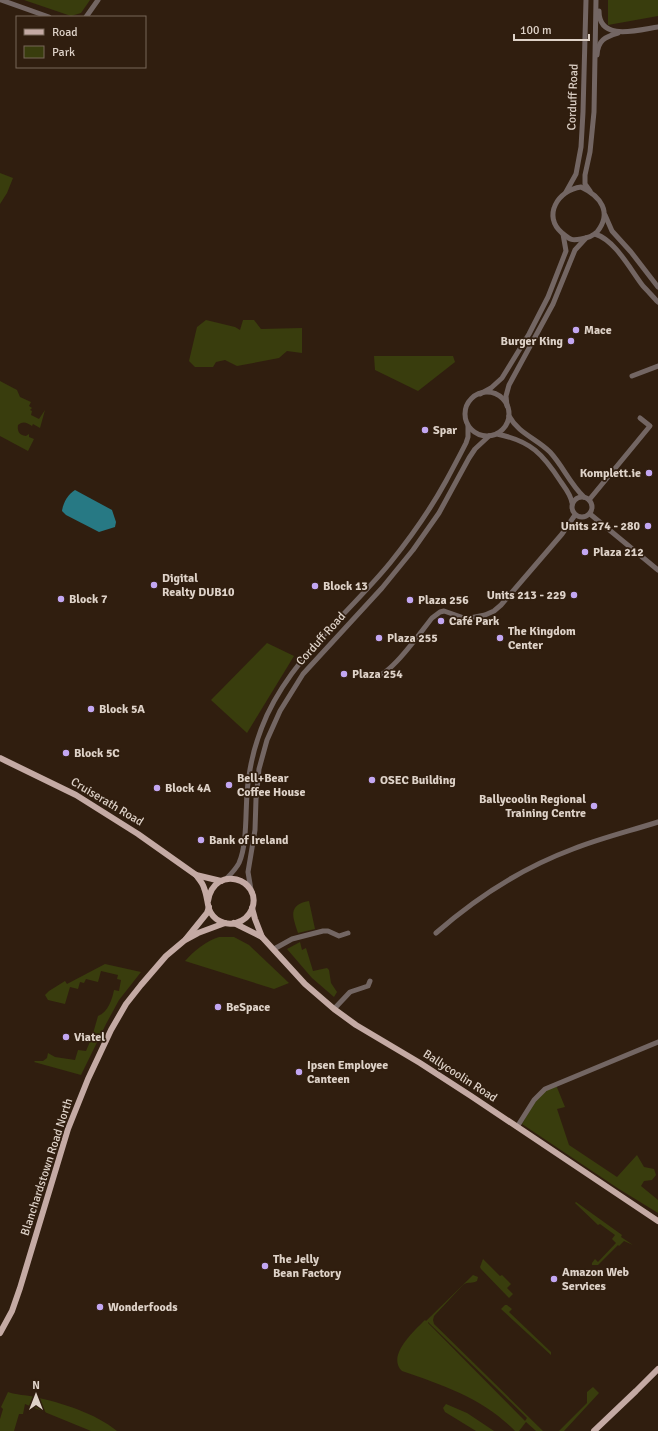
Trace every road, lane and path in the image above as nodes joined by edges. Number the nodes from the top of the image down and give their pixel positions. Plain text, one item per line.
1 (1, 0) edge
2 (98, 0) edge
3 (586, 0) edge
4 (597, 0) edge
5 (46, 16) edge
6 (87, 16) edge
7 (658, 27) edge
8 (623, 32) junction
9 (595, 86) junction
10 (590, 191) junction
11 (566, 192) junction
12 (604, 214) junction
13 (563, 234) junction
14 (595, 234) junction
15 (586, 238) junction
16 (658, 287) edge
17 (658, 302) edge
18 (658, 366) edge
19 (632, 376) dead end
20 (480, 394) junction
21 (507, 406) junction
22 (508, 416) junction
23 (640, 418) dead end
24 (468, 426) junction
25 (497, 434) junction
26 (489, 436) junction
27 (584, 497) junction
28 (589, 500) junction
29 (572, 503) junction
30 (590, 514) junction
31 (575, 515) junction
32 (658, 570) edge
33 (376, 676) dead end
34 (0, 758) edge
35 (658, 822) edge
36 (196, 875) junction
37 (223, 880) junction
38 (251, 891) junction
39 (208, 904) junction
40 (252, 908) junction
41 (225, 923) junction
42 (234, 923) junction
43 (348, 933) dead end
44 (436, 933) dead end
45 (262, 937) junction
46 (185, 940) junction
47 (274, 949) junction
48 (370, 981) dead end
49 (334, 1009) junction
50 (658, 1042) edge
51 (517, 1127) junction
52 (658, 1221) edge
53 (0, 1332) edge
54 (658, 1368) edge
55 (594, 1431) edge

1 - 5 street
2 - 6 street
3 - 11 street, Corduff Road
4 - 8 street
4 - 9 street, Corduff Road
7 - 8 street
8 - 9 street
9 - 10 street, Corduff Road
10 - 11 street
10 - 12 street
11 - 13 street
12 - 14 street
12 - 16 street
13 - 15 street
13 - 20 street
14 - 15 street
14 - 17 street
15 - 21 street
18 - 19 street
20 - 21 street
20 - 24 street
21 - 22 street
22 - 25 street
22 - 27 street
23 - 28 street
24 - 26 street
24 - 37 street, Corduff Road
25 - 26 street
25 - 29 street
26 - 38 street, Corduff Road
27 - 28 street
27 - 29 street
28 - 30 street
29 - 31 street
30 - 31 street
30 - 32 street
31 - 33 street
34 - 36 main road, Cruiserath Road
35 - 44 street
36 - 37 main road, Cruiserath Road
36 - 39 main road, Cruiserath Road
37 - 38 main road
37 - 39 main road
38 - 40 main road
39 - 41 main road
39 - 46 main road, Blanchardstown Road North
40 - 42 main road
40 - 45 main road, Ballycoolin Road
41 - 42 main road
41 - 46 main road, Blanchardstown Road North
42 - 45 main road, Ballycoolin Road
43 - 47 street
45 - 47 main road, Ballycoolin Road
46 - 53 main road, Blanchardstown Road North
47 - 49 main road, Ballycoolin Road
48 - 49 street
49 - 51 main road, Ballycoolin Road
50 - 51 street
51 - 52 main road, Ballycoolin Road
54 - 55 main road

